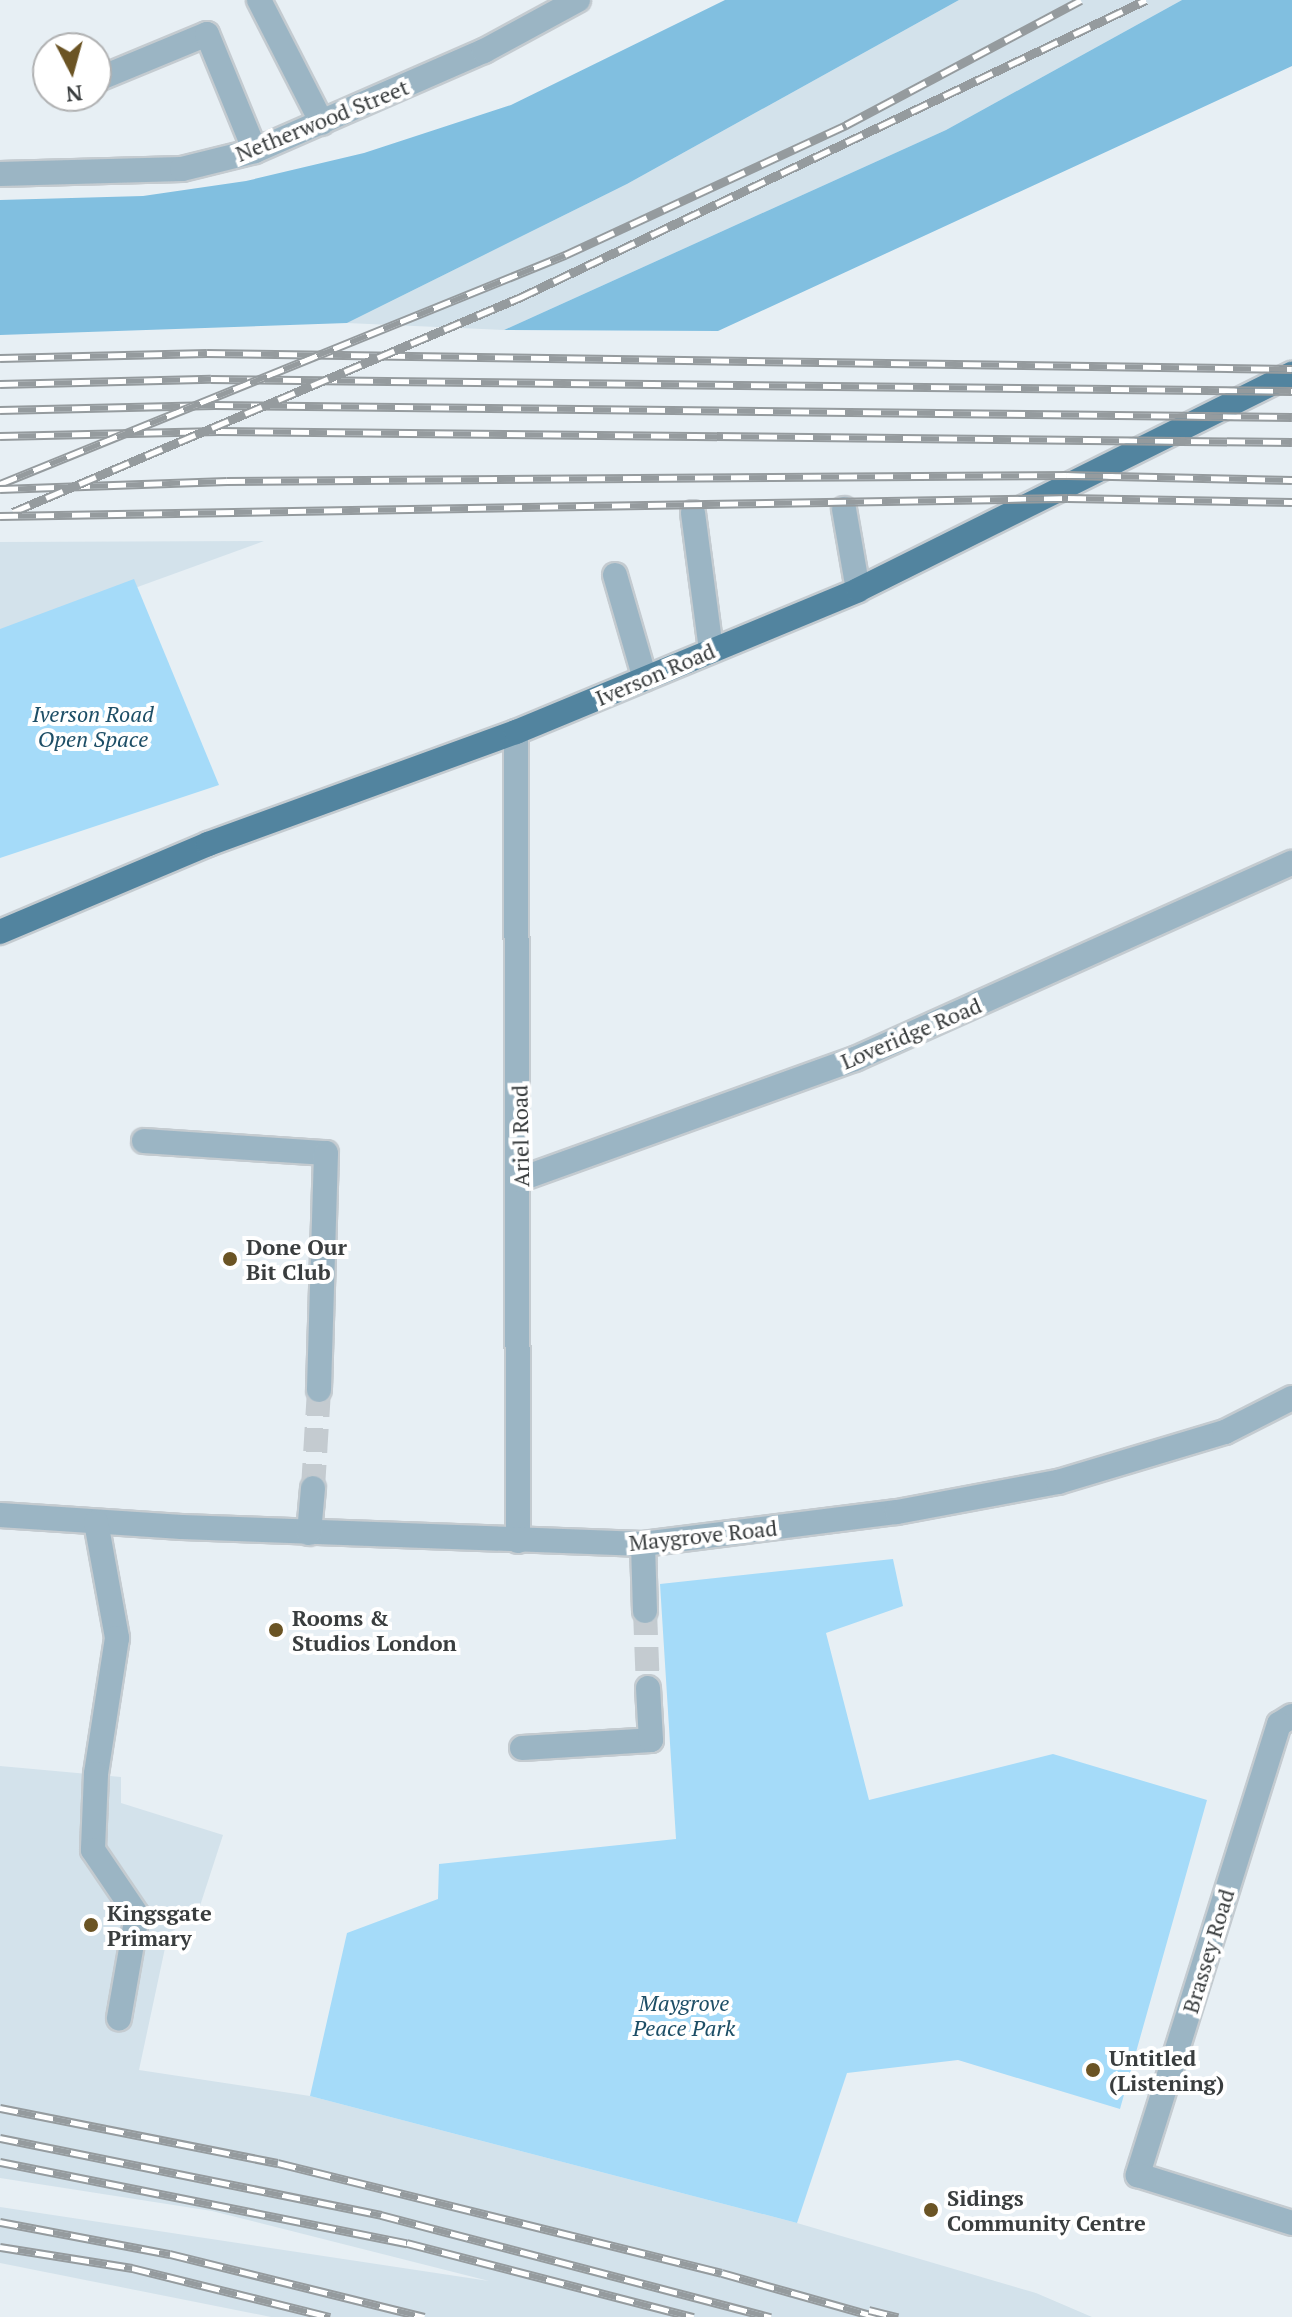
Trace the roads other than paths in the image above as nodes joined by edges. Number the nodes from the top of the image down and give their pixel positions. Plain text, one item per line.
1 (259, 0) edge
2 (578, 0) edge
3 (112, 73) edge
4 (322, 123) junction
5 (255, 151) junction
6 (0, 174) edge
7 (1292, 374) edge
8 (844, 509) dead end
9 (693, 513) dead end
10 (615, 575) dead end
11 (858, 590) junction
12 (711, 650) junction
13 (645, 679) junction
14 (516, 732) junction
15 (1292, 863) edge
16 (0, 932) edge
17 (144, 1141) dead end
18 (521, 1179) junction
19 (319, 1390) tunnel mouth
20 (1292, 1398) edge
21 (313, 1488) tunnel mouth
22 (0, 1515) edge
23 (96, 1522) junction
24 (309, 1533) junction
25 (518, 1541) junction
26 (643, 1544) junction
27 (645, 1611) tunnel mouth
28 (648, 1688) tunnel mouth
29 (1292, 1716) edge
30 (522, 1748) dead end
31 (119, 2018) dead end
32 (1292, 2223) edge

1 - 4 street
2 - 4 street, Netherwood Street
3 - 5 street
4 - 5 street, Netherwood Street
5 - 6 street, Netherwood Street
7 - 11 main road, Iverson Road
8 - 11 street
9 - 12 street
10 - 13 street
11 - 12 main road, Iverson Road
12 - 13 main road, Iverson Road
13 - 14 main road, Iverson Road
14 - 16 main road, Iverson Road
14 - 18 street, Ariel Road
15 - 18 street, Loveridge Road
17 - 19 street
18 - 25 street, Ariel Road
20 - 26 street, Maygrove Road
21 - 24 street
22 - 23 street, Maygrove Road
23 - 24 street, Maygrove Road
23 - 31 street
24 - 25 street, Maygrove Road
25 - 26 street, Maygrove Road
26 - 27 street
28 - 30 street
29 - 32 street, Brassey Road

